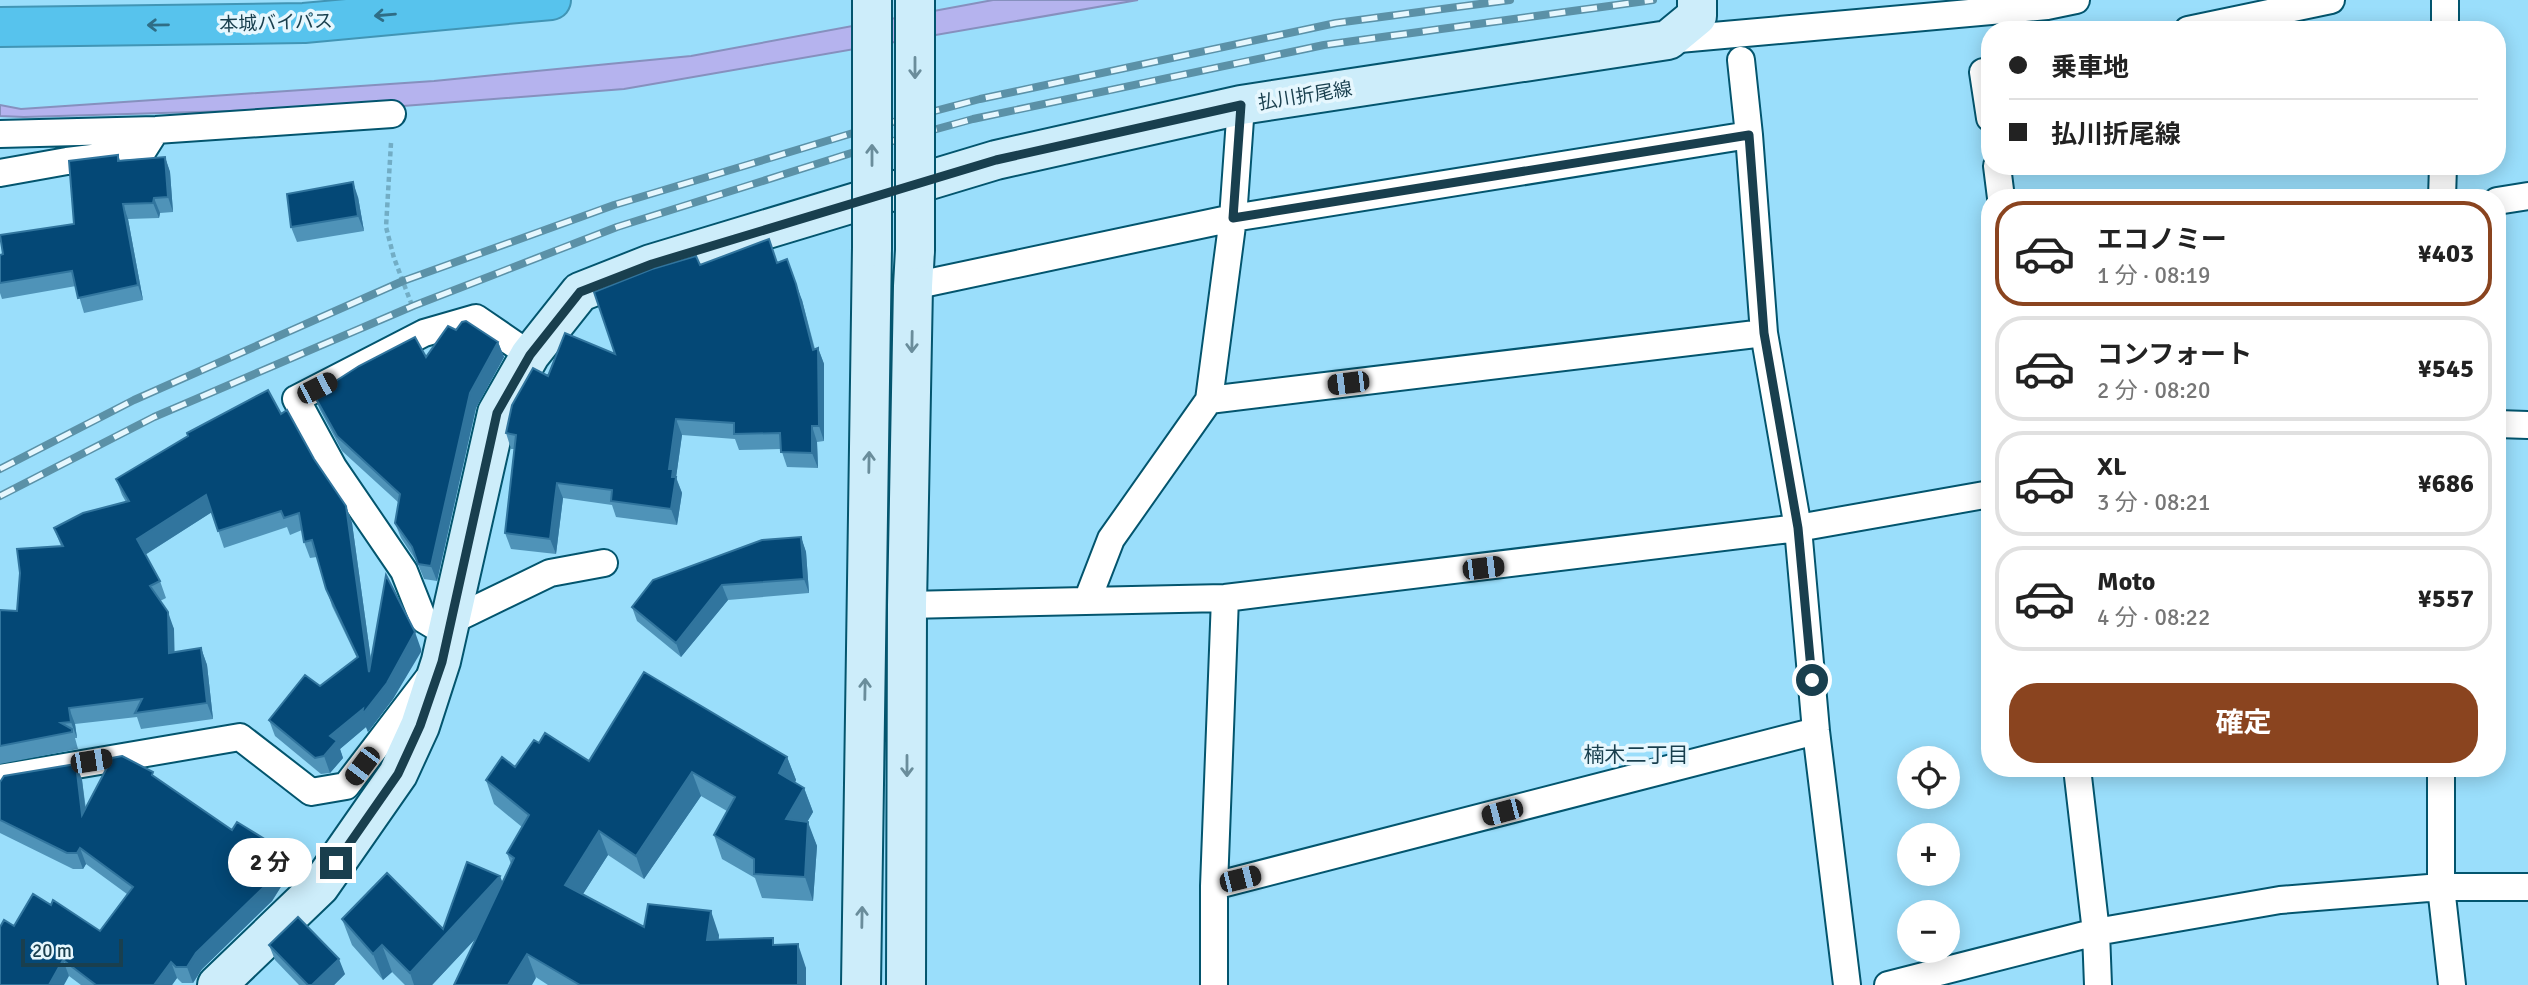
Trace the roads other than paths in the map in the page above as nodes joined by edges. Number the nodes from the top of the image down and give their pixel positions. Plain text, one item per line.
1 (551, 0) edge
2 (872, 0) edge
3 (915, 0) edge
4 (1697, 0) edge
5 (2077, 0) edge
6 (2331, 0) edge
7 (2445, 0) edge
8 (2231, 21) edge
9 (2445, 21) edge
10 (0, 27) edge
11 (1668, 40) junction
12 (1741, 60) dead end
13 (1241, 105) junction
14 (392, 114) road end
15 (156, 130) junction
16 (0, 134) edge
17 (1749, 135) junction
18 (0, 173) edge
19 (2528, 196) edge
20 (2506, 200) edge
21 (1233, 218) junction
22 (914, 268) junction
23 (1764, 333) junction
24 (530, 355) junction
25 (1209, 400) junction
26 (2506, 424) edge
27 (2528, 425) edge
28 (1981, 496) edge
29 (1798, 528) junction
30 (604, 563) dead end
31 (1225, 598) junction
32 (1087, 601) junction
33 (907, 605) junction
34 (447, 639) junction
35 (1816, 731) junction
36 (2078, 777) edge
37 (2441, 777) edge
38 (0, 778) edge
39 (1214, 886) junction
40 (2441, 887) junction
41 (2528, 887) edge
42 (2096, 932) junction
43 (217, 985) edge
44 (861, 985) edge
45 (906, 985) edge
46 (1214, 985) edge
47 (1847, 985) edge
48 (1888, 985) edge
49 (2098, 985) edge
50 (2452, 985) edge

1 -> 10 highway, 本城バイパス
44 -> 2 main road, bridge
3 -> 22 main road, bridge
4 - 11 main road
5 - 11 street
6 - 8 street
7 - 9 street
11 - 13 main road, 払川折尾線
12 - 17 street
13 - 21 street
13 - 24 main road, 払川折尾線
14 - 15 street
15 - 16 street
15 - 18 street
17 - 21 street
17 - 23 street
19 - 20 street
21 - 22 street
21 - 25 street
22 -> 33 main road
23 - 25 street
23 - 29 street
24 - 34 main road, 払川折尾線
24 - 34 street
25 - 32 street
26 - 27 street
28 - 29 street
29 - 31 street
29 - 35 street
30 - 34 street
31 - 32 street
31 - 39 street
32 - 33 street
33 -> 45 main road
34 - 38 street
34 - 43 main road, 払川折尾線
35 - 39 street
35 - 47 street
36 - 42 street
37 - 40 street
39 - 46 street
40 - 41 street
40 - 42 street
40 - 50 street
42 - 48 street
42 - 49 street

